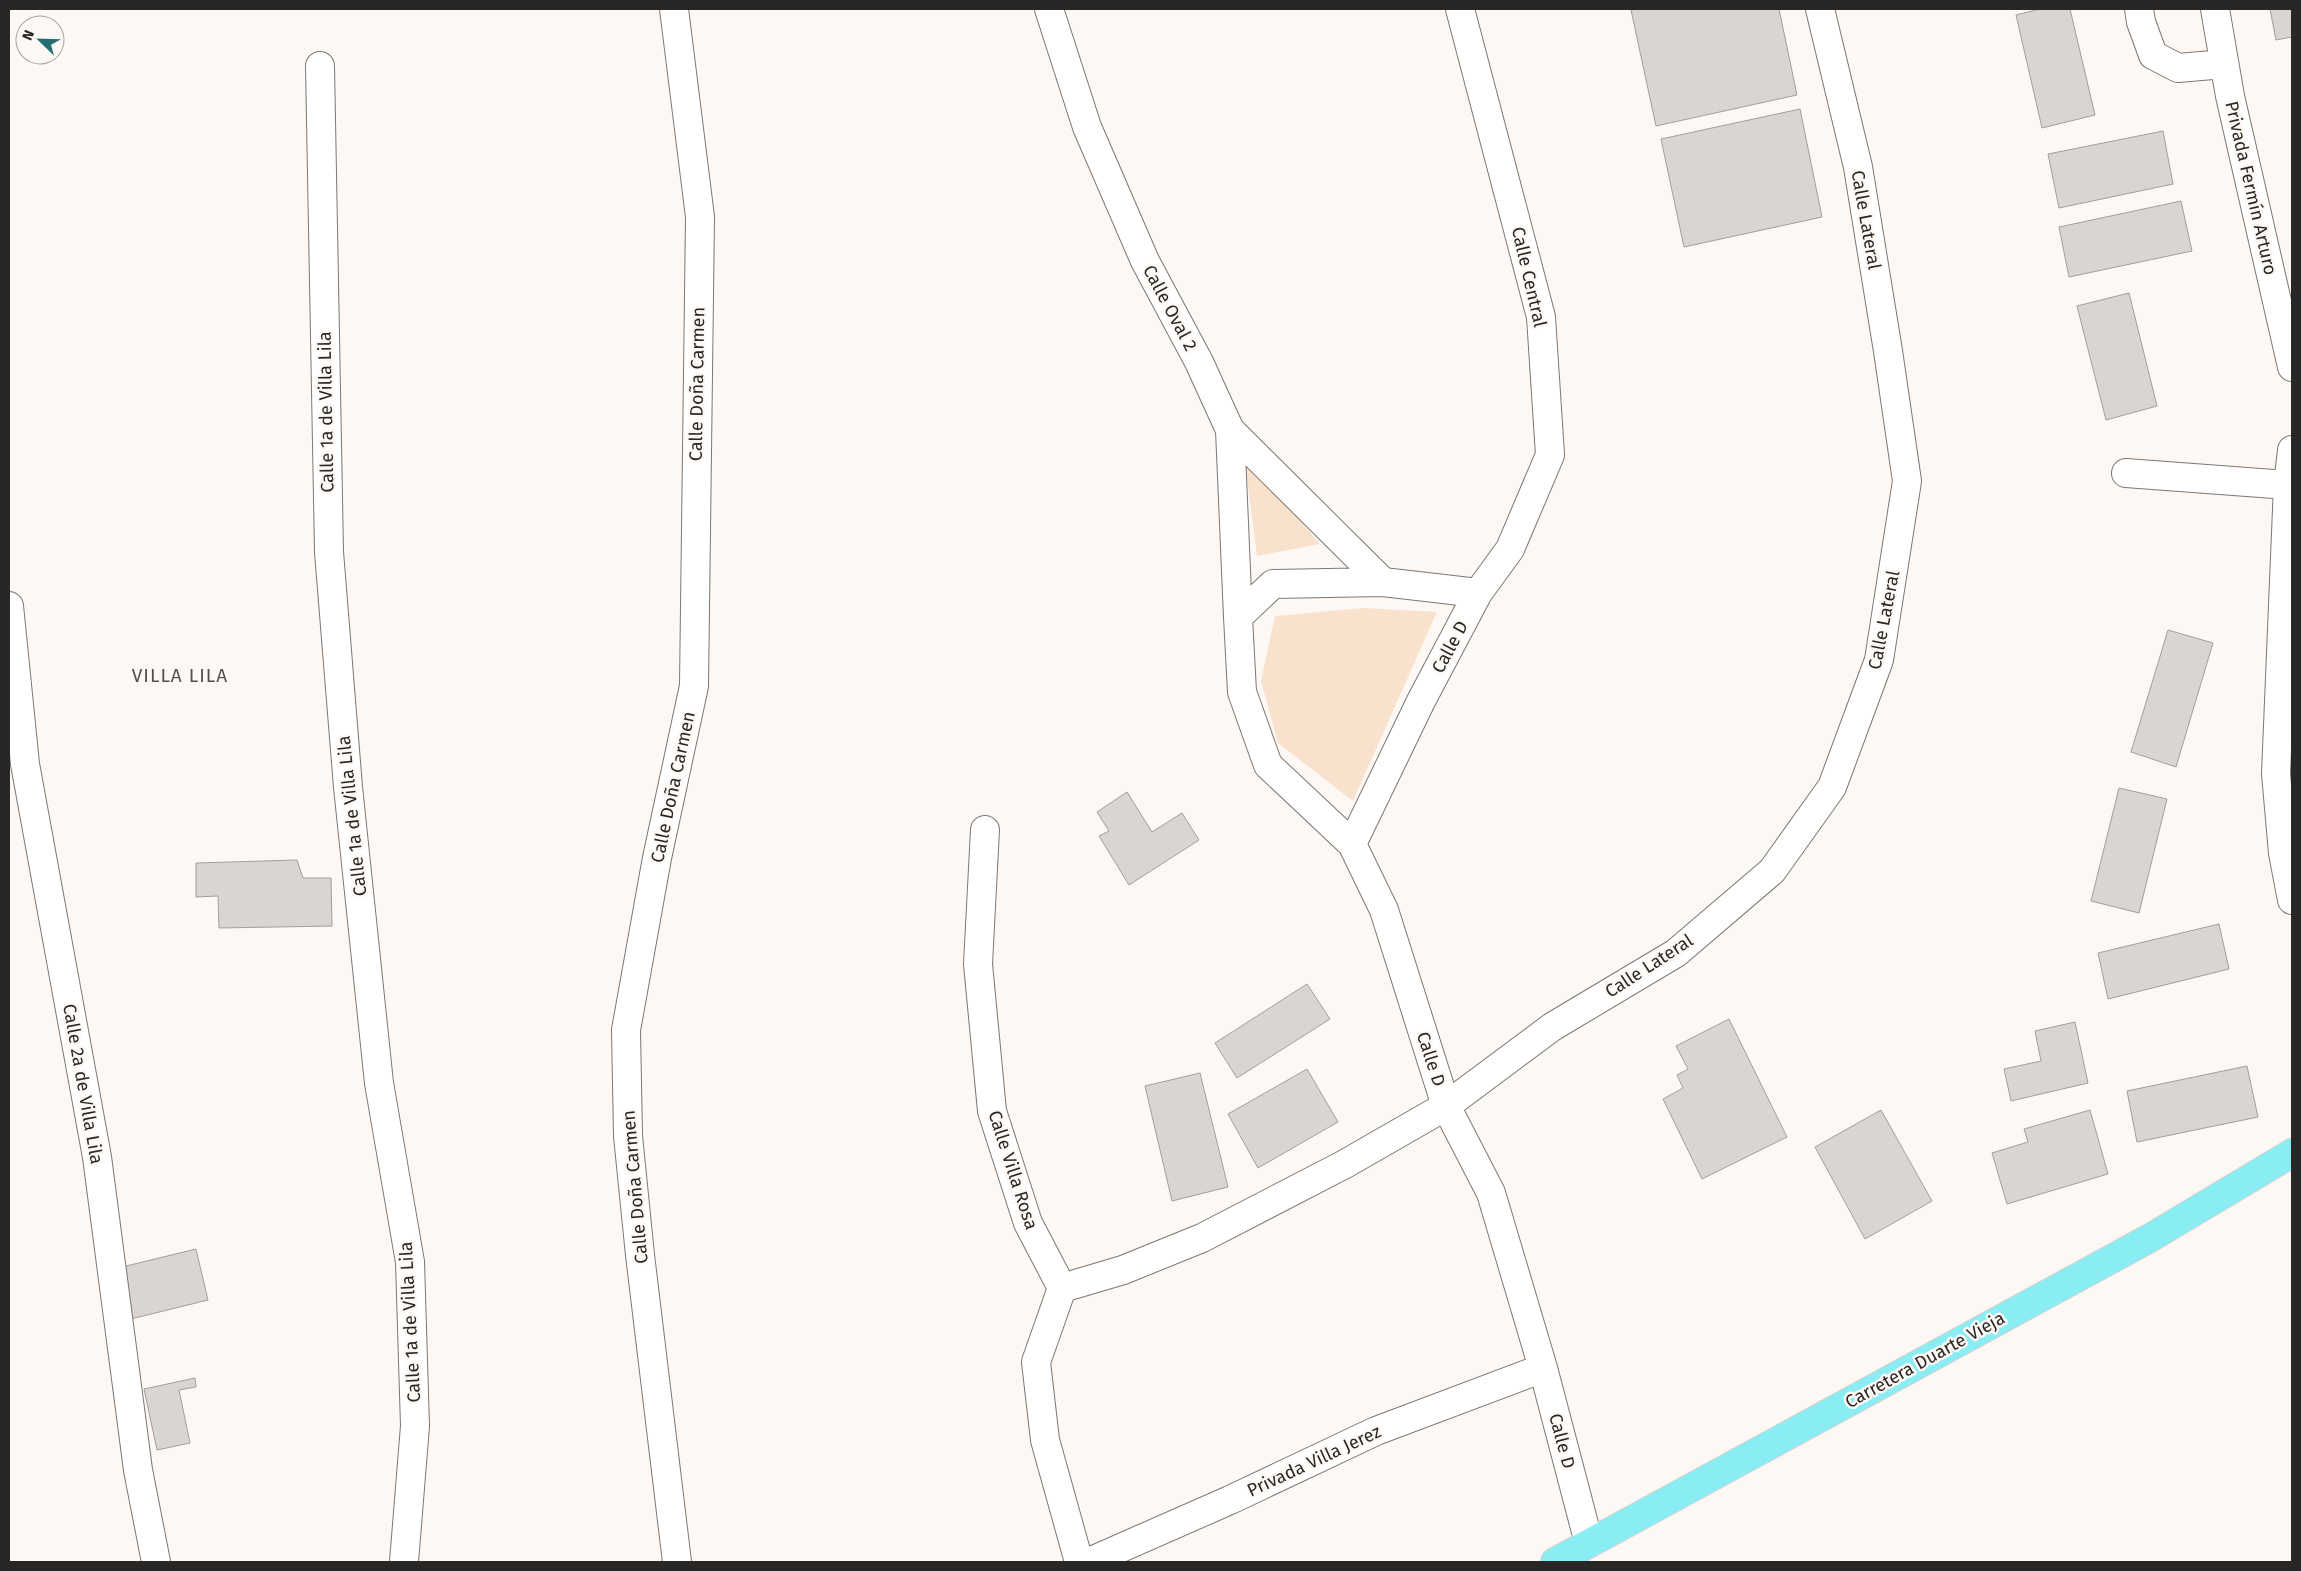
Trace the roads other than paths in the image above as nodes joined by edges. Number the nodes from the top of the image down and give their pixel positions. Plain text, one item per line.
1 (674, 9) edge
2 (1049, 9) edge
3 (1460, 9) edge
4 (1820, 9) edge
5 (2139, 9) edge
6 (2215, 9) edge
7 (2224, 64) junction
8 (320, 66) dead end
9 (2292, 367) edge
10 (1230, 430) junction
11 (2292, 450) edge
12 (2126, 473) dead end
13 (2288, 485) junction
14 (1383, 582) junction
15 (1478, 593) junction
16 (9, 606) edge
17 (1238, 617) junction
18 (2284, 773) edge
19 (985, 830) dead end
20 (1352, 844) junction
21 (2288, 852) edge
22 (2292, 900) edge
23 (1446, 1106) junction
24 (2292, 1152) edge
25 (1062, 1288) junction
26 (1543, 1368) junction
27 (1589, 1543) junction
28 (156, 1562) edge
29 (404, 1562) edge
30 (677, 1562) edge
31 (1079, 1562) edge
32 (1089, 1562) edge
33 (1555, 1562) edge

1 - 30 street, Calle Doña Carmen
2 - 10 street, Calle Oval 2
3 - 15 street, Calle Central
4 - 23 street, Calle Lateral
5 - 7 street
6 - 7 street, Privada Fermín Arturo
7 - 9 street, Privada Fermín Arturo
8 - 29 street, Calle 1a de Villa Lila
10 - 14 street
10 - 17 street, Calle Oval 2
11 - 13 street
12 - 13 street
13 - 18 street
14 - 15 street
14 - 17 street
15 - 20 street, Calle D
16 - 28 street, Calle 2a de Villa Lila
17 - 20 street, Calle Oval 2
18 - 21 street
19 - 25 street, Calle Villa Rosa
20 - 23 street, Calle D
21 - 22 street
23 - 25 street
23 - 26 street, Calle D
24 - 27 main road, Carretera Duarte Vieja
25 - 31 street
26 - 27 street, Calle D
26 - 32 street, Privada Villa Jerez
27 - 33 main road, Carretera Duarte Vieja

